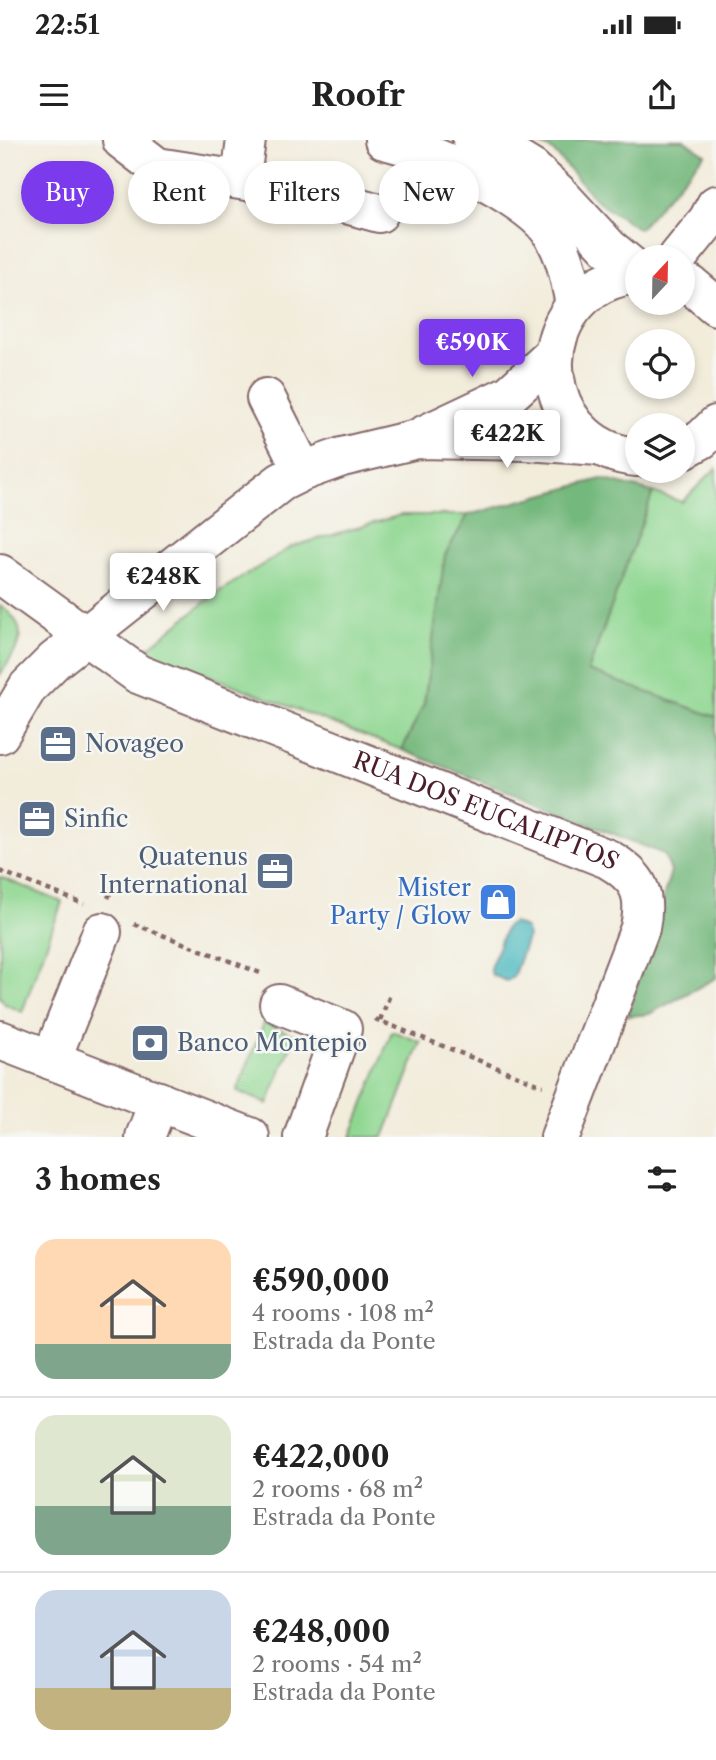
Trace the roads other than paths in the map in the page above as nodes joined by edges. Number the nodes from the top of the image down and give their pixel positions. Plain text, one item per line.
1 (122, 140) edge
2 (246, 140) edge
3 (472, 140) edge
4 (389, 141) edge
5 (241, 178) junction
6 (716, 205) edge
7 (379, 213) dead end
8 (688, 245) edge
9 (625, 262) edge
10 (625, 275) edge
11 (695, 288) edge
12 (575, 305) junction
13 (716, 306) edge
14 (553, 355) junction
15 (267, 398) dead end
16 (716, 425) edge
17 (417, 439) junction
18 (695, 443) edge
19 (600, 446) junction
20 (625, 456) edge
21 (303, 471) junction
22 (0, 574) edge
23 (85, 637) junction
24 (0, 734) edge
25 (102, 932) dead end
26 (279, 1004) dead end
27 (0, 1040) edge
28 (51, 1059) junction
29 (159, 1101) junction
30 (145, 1137) edge
31 (250, 1137) edge
32 (303, 1137) edge
33 (560, 1137) edge

1 - 5 street
2 - 5 street
3 - 9 street
4 - 12 street
5 - 7 street
6 - 8 street
10 - 12 street
11 - 13 street
12 - 14 street
14 - 17 street
14 - 19 street
15 - 21 street
16 - 18 street
17 - 19 street
17 - 21 street
19 - 20 street
21 - 23 street
22 - 23 street, RUA DOS EUCALIPTOS
23 - 24 street
23 - 33 street, RUA DOS EUCALIPTOS
25 - 28 street
26 - 32 street
27 - 28 street
28 - 29 street
29 - 30 street
29 - 31 street

